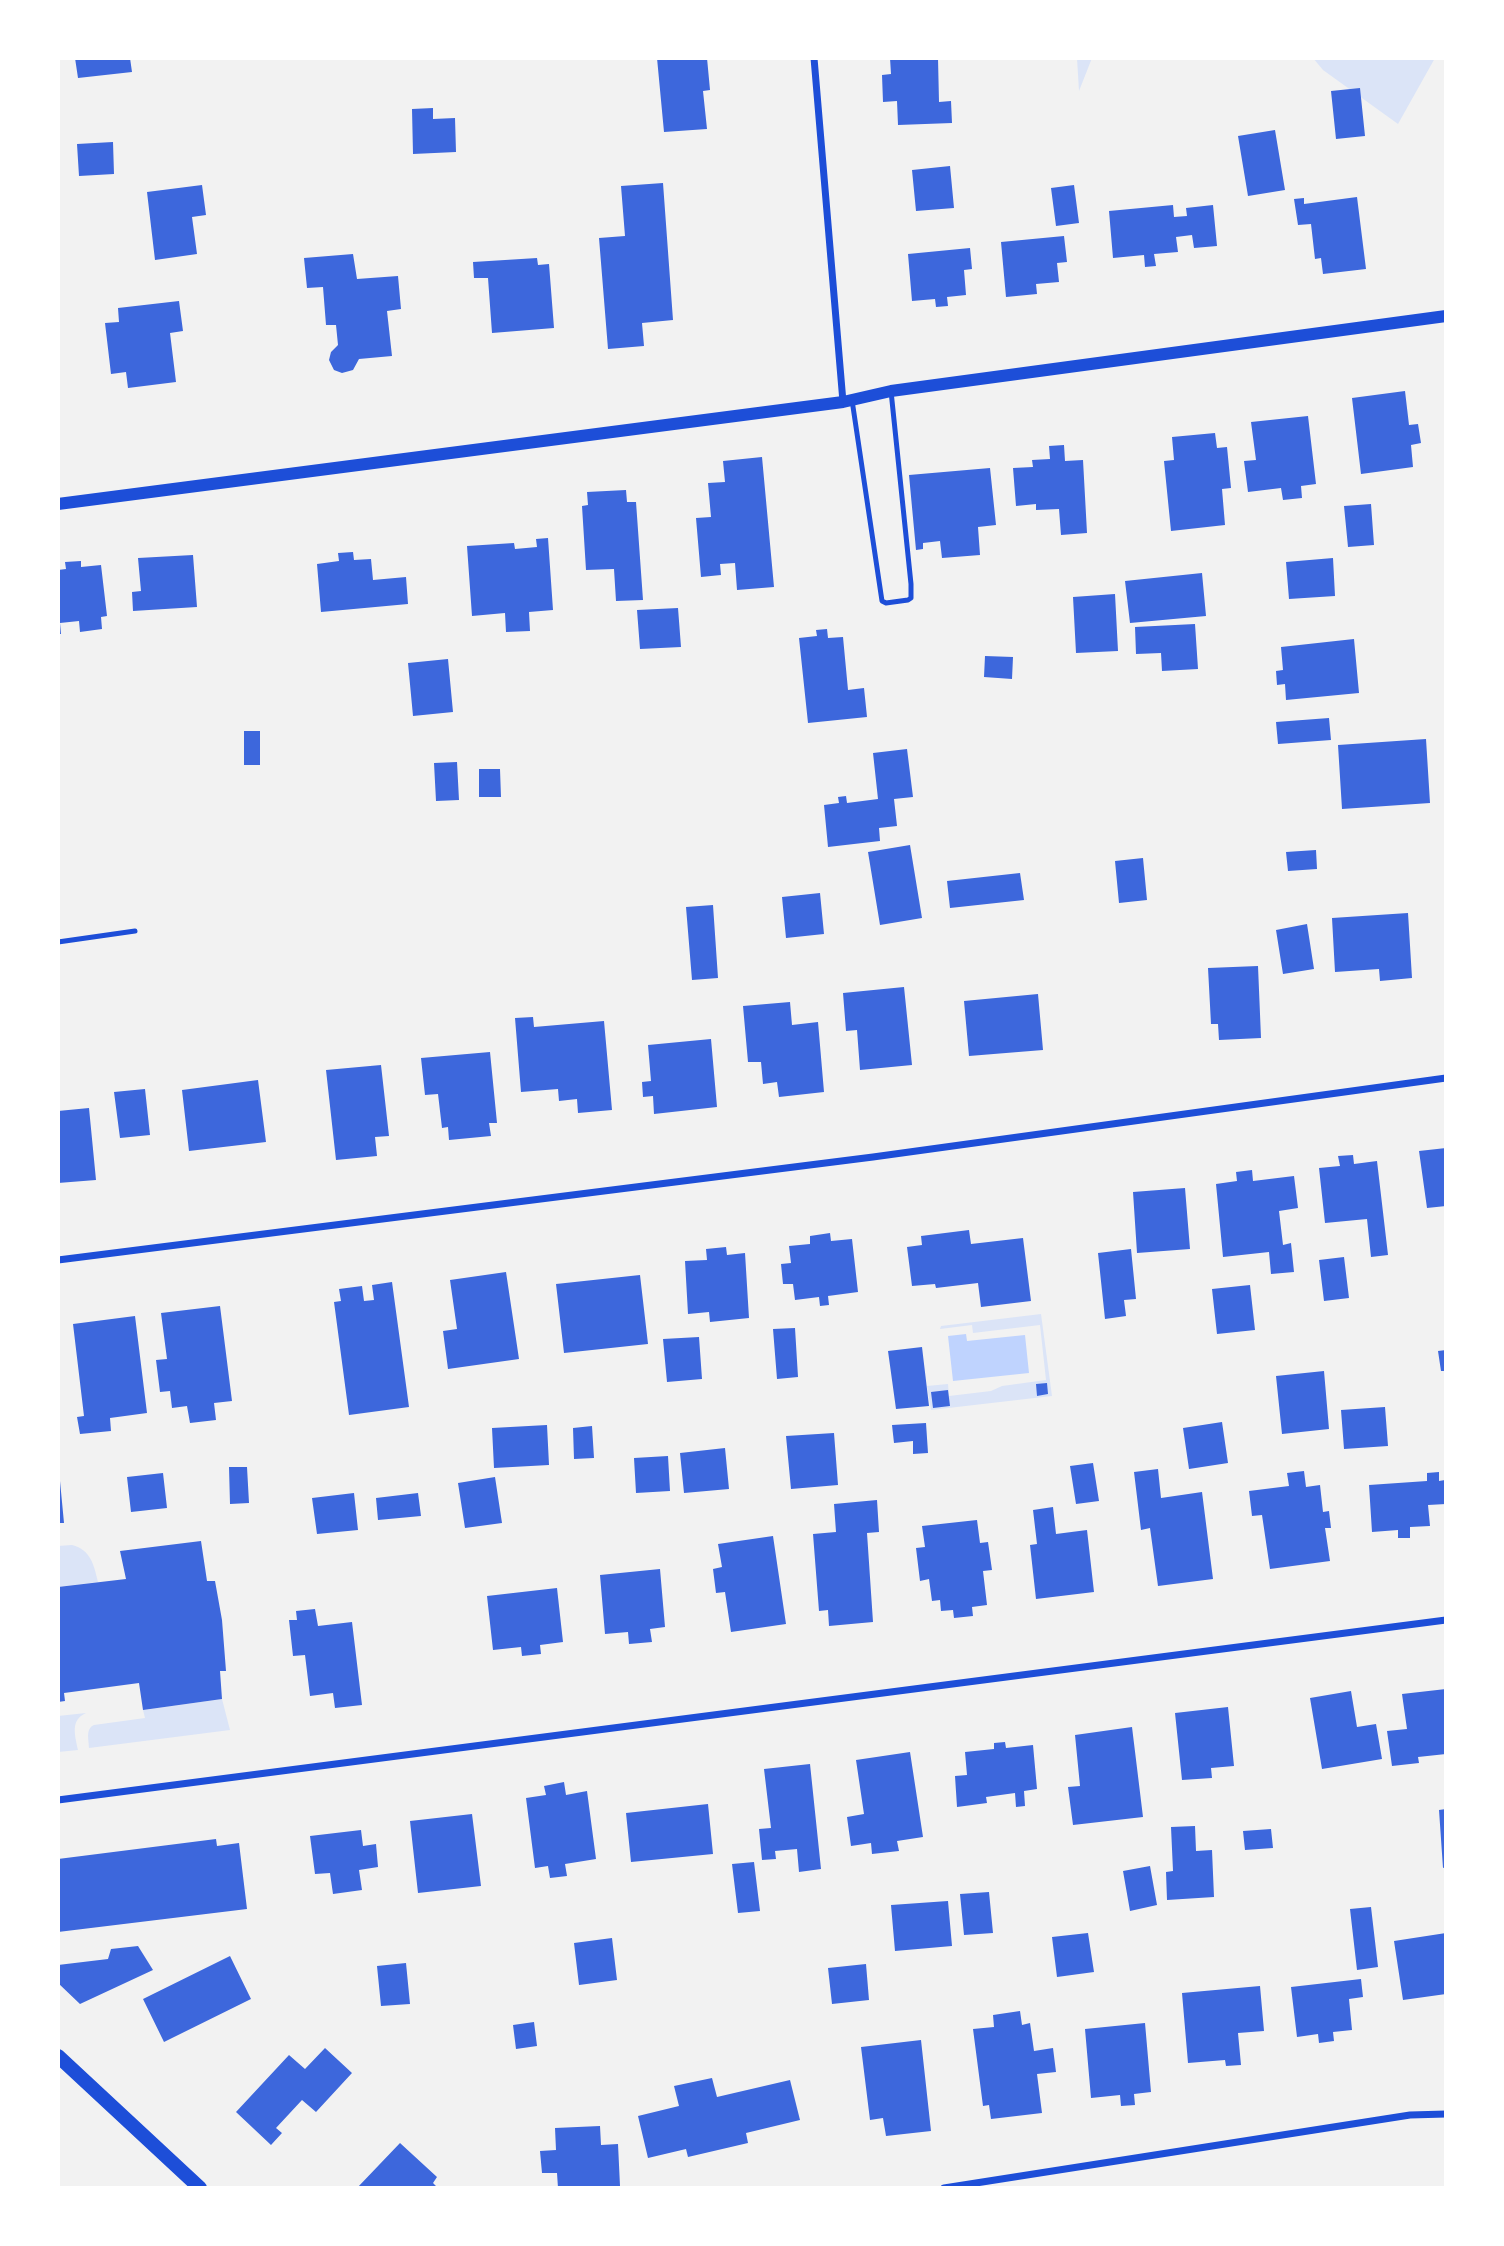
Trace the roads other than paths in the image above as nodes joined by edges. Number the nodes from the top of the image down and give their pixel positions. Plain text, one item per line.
1 (814, 58) edge
2 (1446, 316) edge
3 (891, 391) junction
4 (848, 401) junction
5 (58, 504) edge
6 (135, 931) dead end
7 (58, 942) edge
8 (1446, 1079) edge
9 (58, 1260) edge
10 (1446, 1619) edge
11 (58, 1800) edge
12 (58, 2056) edge
13 (1446, 2115) edge
14 (200, 2188) edge
15 (944, 2188) edge

1 - 4 street
2 - 3 street
3 - 4 street
3 - 4 lane
4 - 5 street
6 - 7 lane
8 - 9 street
10 - 11 street
12 - 14 main road
13 - 15 street

